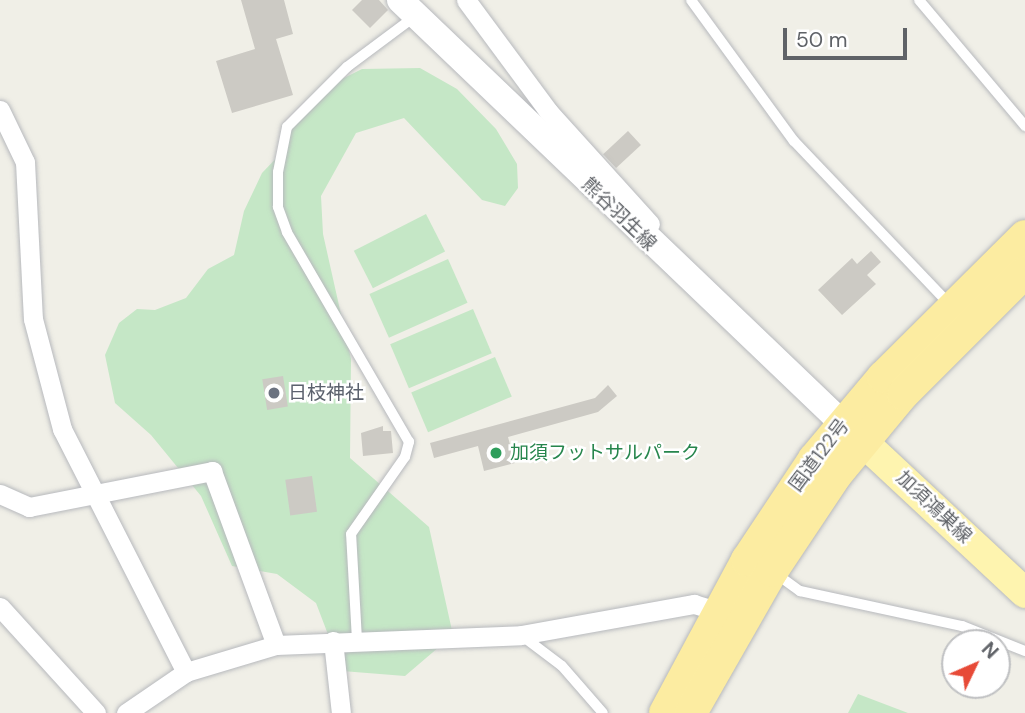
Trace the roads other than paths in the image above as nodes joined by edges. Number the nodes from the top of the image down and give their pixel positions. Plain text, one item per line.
1 (466, 0) edge
2 (691, 0) edge
3 (919, 0) edge
4 (408, 8) edge
5 (0, 110) edge
6 (1025, 126) edge
7 (1025, 236) edge
8 (672, 265) junction
9 (1025, 272) edge
10 (951, 306) junction
11 (853, 432) junction
12 (0, 494) edge
13 (97, 497) junction
14 (772, 571) junction
15 (1025, 593) edge
16 (0, 607) edge
17 (717, 611) junction
18 (521, 635) junction
19 (356, 640) junction
20 (334, 641) junction
21 (276, 645) junction
22 (1025, 651) edge
23 (186, 671) junction
24 (96, 713) edge
25 (127, 713) edge
26 (341, 713) edge
27 (603, 713) edge
28 (665, 713) edge
29 (691, 713) edge

1 - 8 street
2 - 10 lane
3 - 6 lane
4 - 8 main road, 熊谷羽生線
4 - 19 lane
5 - 13 street
7 - 10 highway, 国道122号
8 - 11 main road, 熊谷羽生線
9 - 11 highway, 国道122号
10 - 11 highway, 国道122号
11 - 14 highway, 国道122号
11 - 15 main road, 加須鴻巣線
11 - 17 highway, 国道122号
12 - 13 street
13 - 21 street
13 - 23 street
14 - 22 lane
14 - 29 highway, 国道122号
16 - 24 street
17 - 18 street
17 - 28 highway, 国道122号
18 - 19 street
18 - 27 lane
19 - 20 street
20 - 21 street
20 - 26 street
21 - 23 street
23 - 25 street

